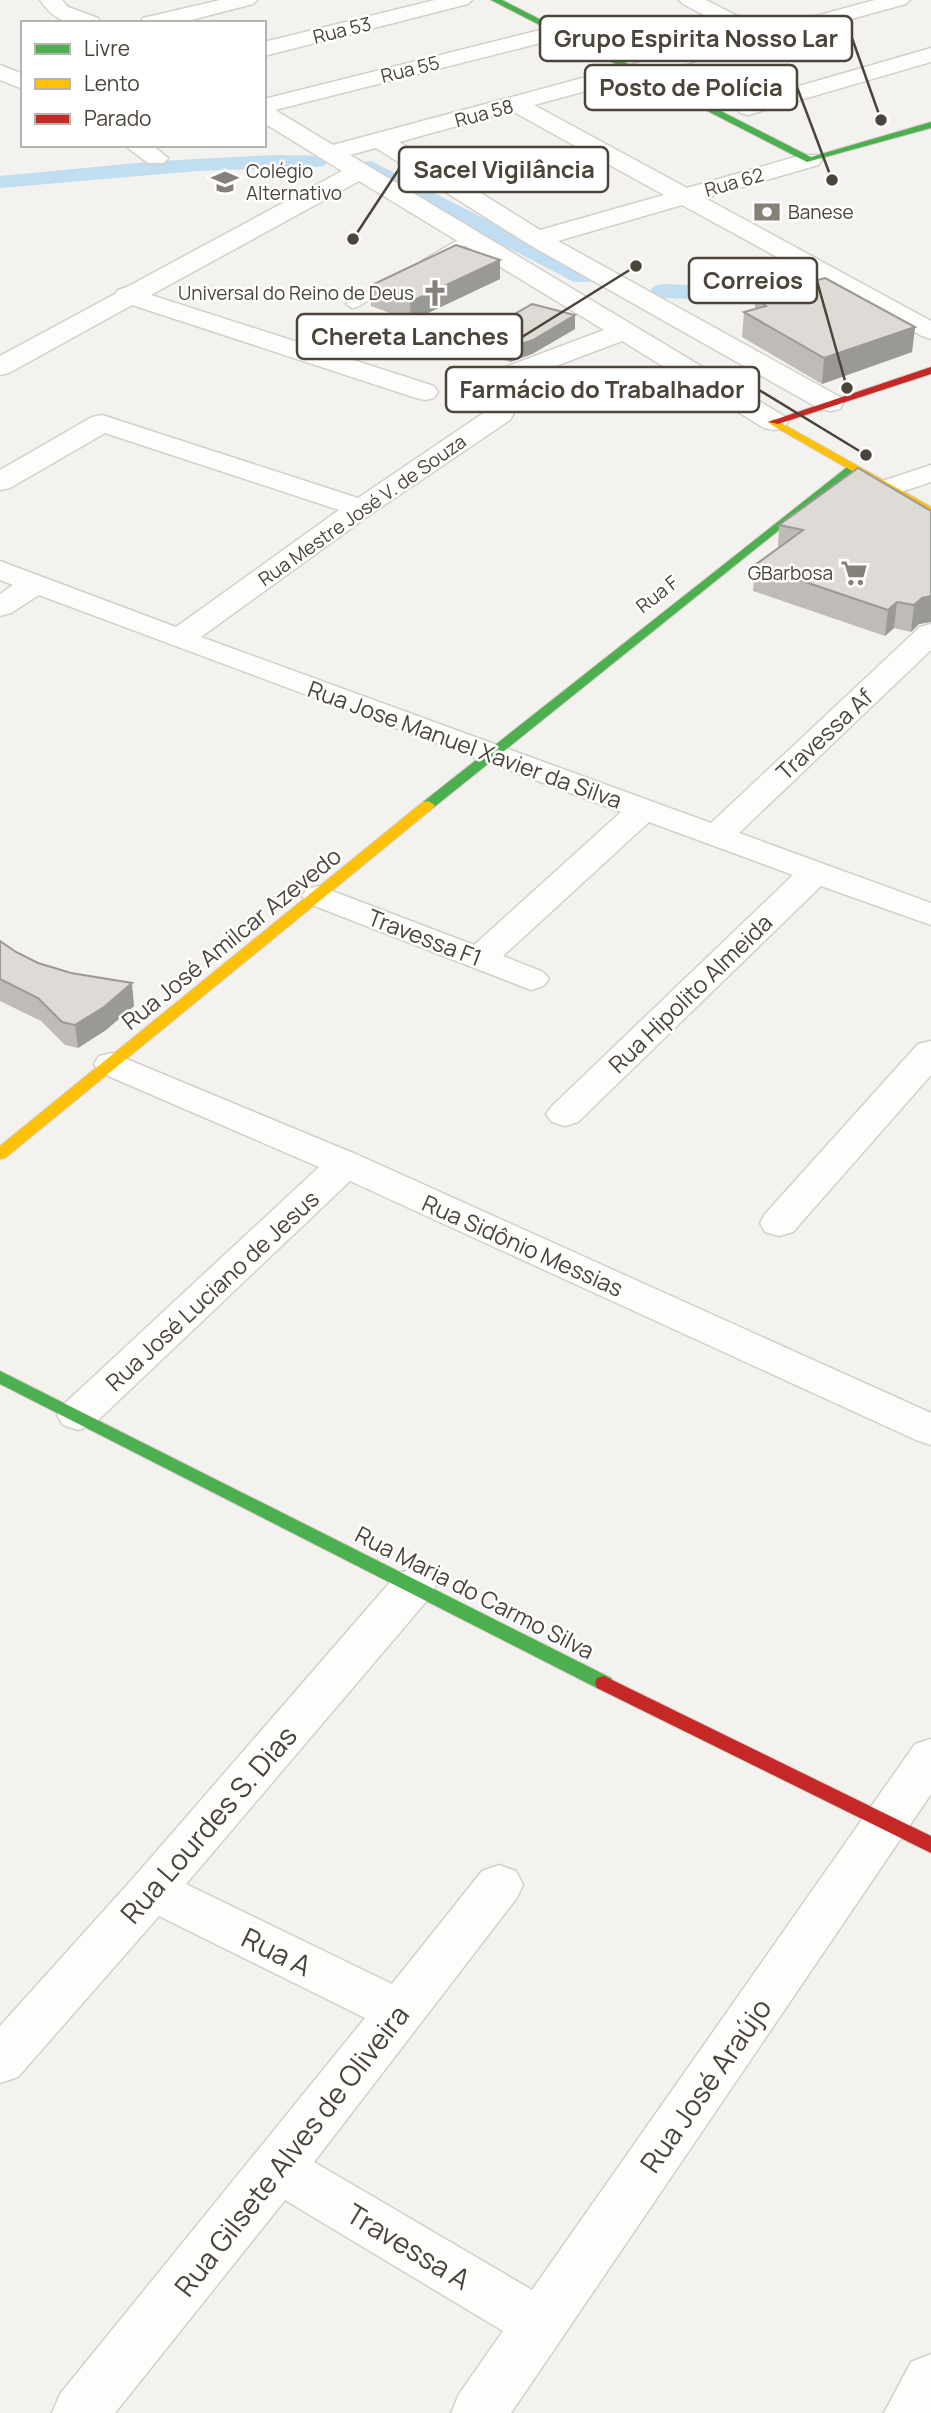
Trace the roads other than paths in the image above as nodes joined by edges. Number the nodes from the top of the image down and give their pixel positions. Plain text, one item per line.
1 (51, 0) edge
2 (246, 0) edge
3 (461, 0) edge
4 (495, 0) edge
5 (690, 0) edge
6 (899, 0) edge
7 (85, 21) edge
8 (159, 21) edge
9 (556, 32) junction
10 (762, 37) junction
11 (266, 49) edge
12 (931, 55) edge
13 (639, 63) junction
14 (664, 65) junction
15 (0, 72) edge
16 (688, 77) dead end
17 (21, 81) edge
18 (515, 104) junction
19 (266, 105) edge
20 (742, 105) joint
21 (266, 114) edge
22 (771, 119) dead end
23 (931, 125) edge
24 (381, 141) junction
25 (138, 147) edge
26 (813, 150) junction
27 (331, 153) junction
28 (156, 158) dead end
29 (359, 170) junction
30 (686, 196) junction
31 (470, 237) junction
32 (537, 239) junction
33 (127, 295) junction
34 (352, 303) dead end
35 (624, 331) junction
36 (931, 331) edge
37 (0, 367) edge
38 (931, 370) edge
39 (425, 392) dead end
40 (830, 403) junction
41 (774, 422) junction
42 (851, 467) junction
43 (931, 473) edge
44 (0, 482) edge
45 (888, 488) junction
46 (361, 508) junction
47 (931, 512) edge
48 (0, 570) edge
49 (36, 584) junction
50 (0, 607) edge
51 (931, 633) edge
52 (180, 638) junction
53 (489, 754) junction
54 (644, 808) junction
55 (717, 835) junction
56 (816, 872) junction
57 (319, 896) junction
58 (931, 915) edge
59 (480, 958) junction
60 (531, 979) dead end
61 (931, 1052) edge
62 (112, 1064) junction
63 (565, 1114) dead end
64 (0, 1154) edge
65 (345, 1164) junction
66 (779, 1223) dead end
67 (0, 1377) edge
68 (78, 1415) junction
69 (931, 1430) edge
70 (414, 1585) junction
71 (931, 1757) edge
72 (887, 1821) junction
73 (931, 1845) edge
74 (499, 1885) dead end
75 (152, 1890) junction
76 (401, 2012) junction
77 (0, 2060) edge
78 (278, 2168) junction
79 (540, 2324) junction
80 (931, 2379) edge
81 (80, 2413) edge
82 (479, 2413) edge
83 (912, 2413) edge

1 - 7 street
2 - 8 street
3 - 11 street, Rua 53
4 - 9 street
5 - 10 street
6 - 10 street, Rua 58
9 - 13 street
9 - 19 street, Rua 55
10 - 14 street, Rua 58
12 - 20 street
13 - 14 street, Rua 58
13 - 18 street, Rua 58
13 - 26 street
14 - 16 street
15 - 17 street
18 - 24 street, Rua 58
18 - 30 street
20 - 22 street
21 - 27 street
23 - 26 street, Rua 62
24 - 27 street, Rua 58
24 - 32 street
25 - 28 street
26 - 30 street, Rua 62
27 - 29 street
29 - 31 street
29 - 33 street
30 - 32 street, Rua 62
30 - 36 street
31 - 34 lane
31 - 35 street
32 - 40 street
33 - 37 street
33 - 39 street
35 - 41 street
35 - 46 street, Rua Mestre José V. de Souza
38 - 40 street
40 - 41 street
41 - 42 street
42 - 45 street
42 - 53 street, Rua F
43 - 45 street
44 - 46 street
45 - 47 street
46 - 52 street, Rua Mestre José V. de Souza
48 - 49 street, Rua Jose Manuel Xavier da Silva
49 - 50 street
49 - 52 street, Rua Jose Manuel Xavier da Silva
51 - 55 street, Travessa Af
52 - 53 street, Rua Jose Manuel Xavier da Silva
53 - 54 street, Rua Jose Manuel Xavier da Silva
53 - 57 street, Rua José Amilcar Azevedo
54 - 55 street, Rua Jose Manuel Xavier da Silva
54 - 59 street
55 - 56 street, Rua Jose Manuel Xavier da Silva
56 - 58 street, Rua Jose Manuel Xavier da Silva
56 - 63 street, Rua Hipolito Almeida
57 - 59 street, Travessa F1
57 - 62 street, Rua José Amilcar Azevedo
59 - 60 street, Travessa F1
61 - 66 street
62 - 64 street, Rua José Amilcar Azevedo
62 - 65 street, Rua Sidônio Messias
65 - 68 street, Rua José Luciano de Jesus
65 - 69 street, Rua Sidônio Messias
67 - 68 street, Rua Maria do Carmo Silva
68 - 70 street, Rua Maria do Carmo Silva
70 - 72 street, Rua Maria do Carmo Silva
70 - 75 street, Rua Lourdes S. Dias
71 - 72 street, Rua José Araújo
72 - 73 street, Rua Maria do Carmo Silva
72 - 79 street, Rua José Araújo
74 - 76 street, Rua Gilsete Alves de Oliveira
75 - 76 street, Rua A
75 - 77 street, Rua Lourdes S. Dias
76 - 78 street, Rua Gilsete Alves de Oliveira
78 - 79 street, Travessa A
78 - 81 street, Rua Gilsete Alves de Oliveira
79 - 82 street, Rua José Araújo
80 - 83 street

